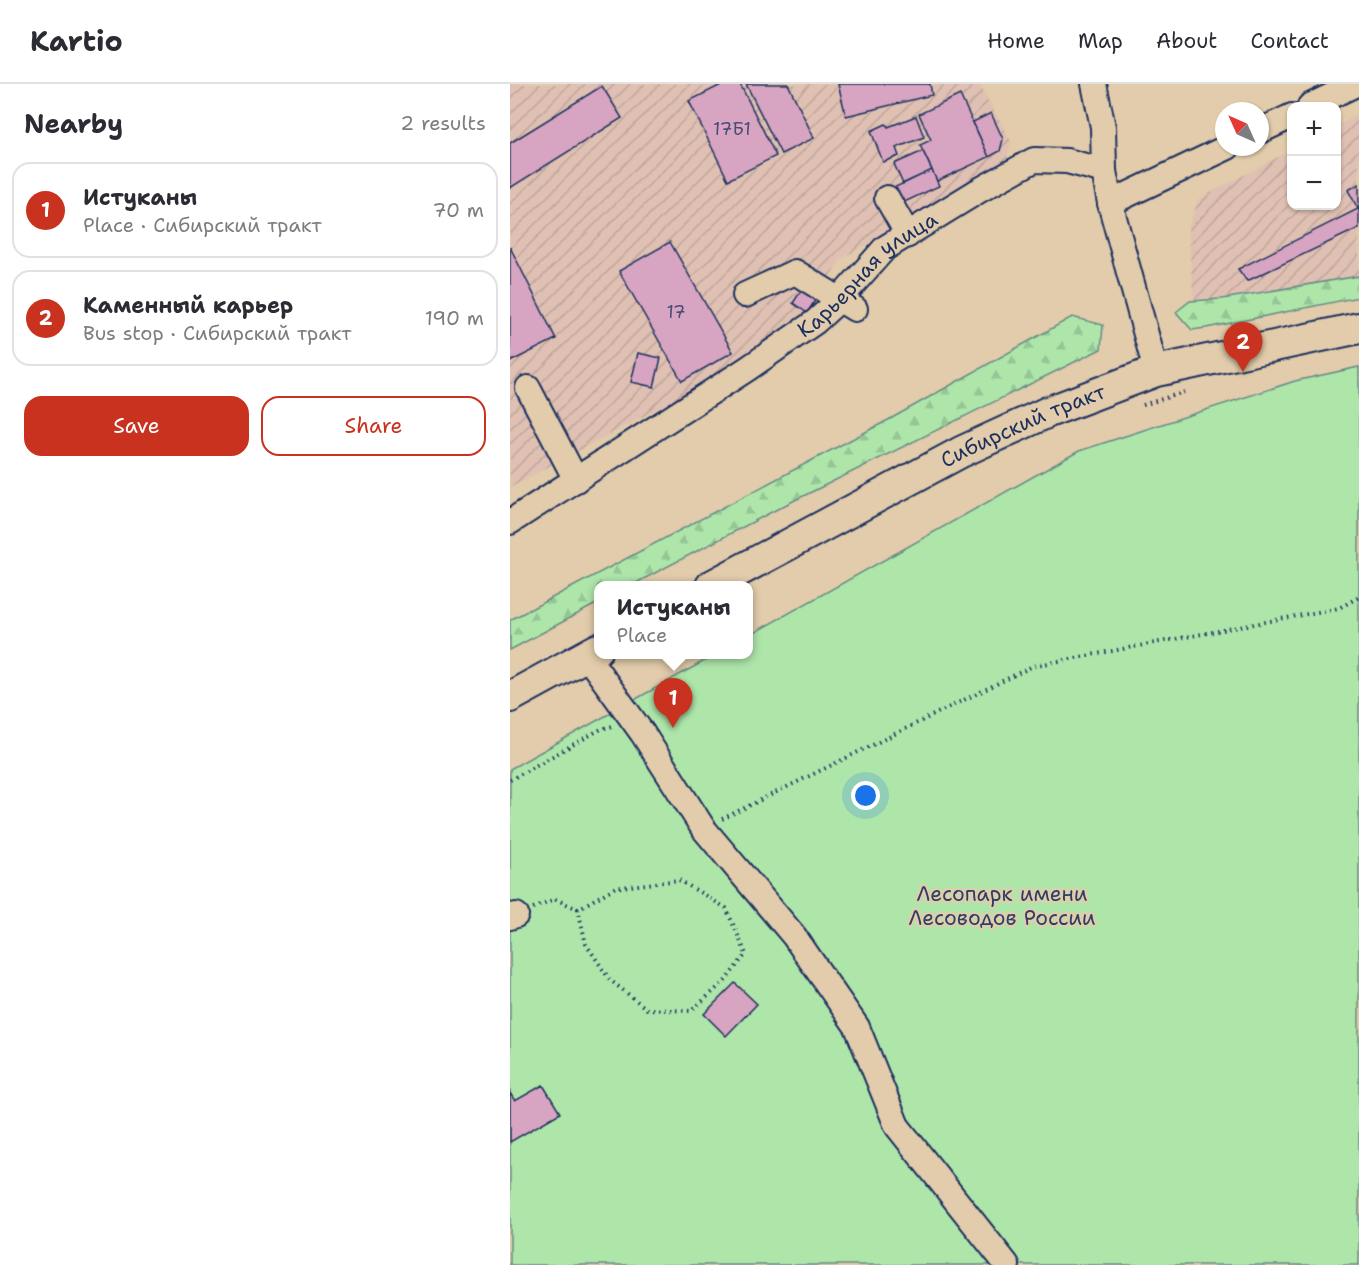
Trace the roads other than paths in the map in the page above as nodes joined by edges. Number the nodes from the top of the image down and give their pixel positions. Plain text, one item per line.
1 (1094, 84) edge
2 (1356, 84) edge
3 (1318, 102) edge
4 (1287, 118) edge
5 (1269, 127) edge
6 (1215, 153) edge
7 (1104, 171) junction
8 (887, 198) dead end
9 (1110, 203) junction
10 (908, 235) junction
11 (745, 295) dead end
12 (847, 304) junction
13 (1359, 328) edge
14 (1156, 371) junction
15 (528, 388) dead end
16 (576, 480) junction
17 (510, 522) edge
18 (719, 581) edge
19 (592, 652) edge
20 (596, 659) edge
21 (510, 697) edge
22 (1007, 1265) edge

1 - 7 street
2 - 3 street
4 - 5 street
6 - 9 street
7 - 9 street
7 - 10 street, Карьерная улица
8 - 10 street
9 - 14 street
10 - 12 street, Карьерная улица
11 - 12 street
12 - 16 street, Карьерная улица
13 - 14 main road, Сибирский тракт
14 - 18 main road, Сибирский тракт
15 - 16 street
16 - 17 street, Карьерная улица
19 - 21 main road
20 - 22 street

